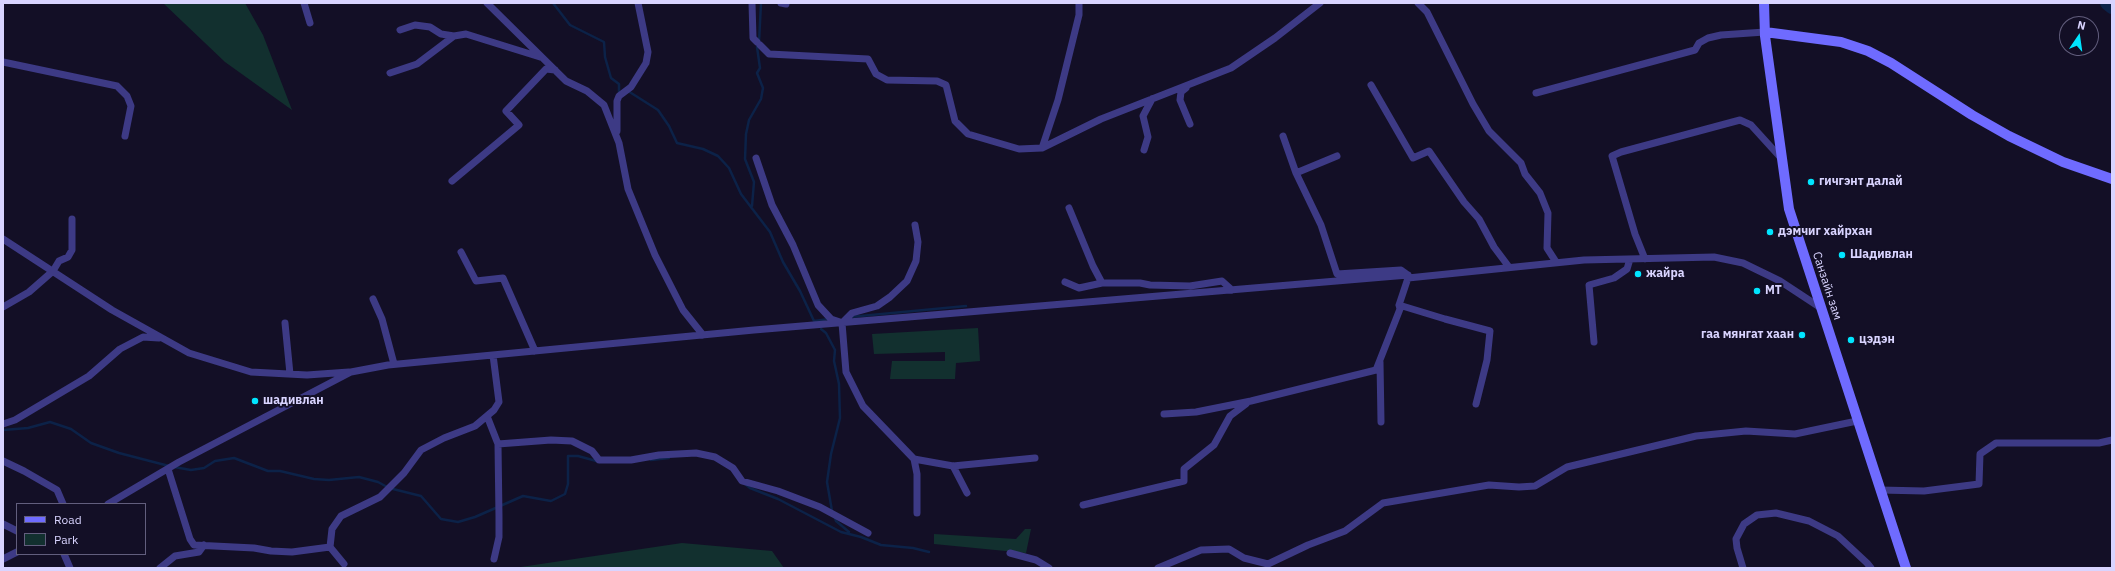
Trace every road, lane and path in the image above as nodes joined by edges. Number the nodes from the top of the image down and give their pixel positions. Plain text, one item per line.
1 (304, 3) edge
2 (488, 3) edge
3 (639, 3) edge
4 (643, 3) edge
5 (752, 3) edge
6 (1079, 3) edge
7 (1320, 3) edge
8 (1418, 3) edge
9 (1764, 3) edge
10 (310, 23) dead end
11 (400, 30) dead end
12 (1765, 32) junction
13 (454, 36) junction
14 (542, 57) junction
15 (3, 62) edge
16 (555, 70) junction
17 (390, 73) dead end
18 (1191, 84) junction
19 (1371, 85) dead end
20 (1536, 93) dead end
21 (1152, 99) junction
22 (1190, 124) dead end
23 (125, 136) dead end
24 (1283, 136) dead end
25 (619, 143) junction
26 (1042, 148) junction
27 (1144, 150) dead end
28 (1337, 156) dead end
29 (756, 158) dead end
30 (1782, 158) junction
31 (1296, 173) junction
32 (2112, 179) edge
33 (452, 181) dead end
34 (1069, 208) dead end
35 (72, 219) dead end
36 (915, 225) dead end
37 (3, 239) edge
38 (461, 252) dead end
39 (1630, 259) junction
40 (1645, 259) junction
41 (1556, 262) junction
42 (1510, 267) junction
43 (53, 271) junction
44 (1408, 277) junction
45 (1065, 282) dead end
46 (1102, 283) junction
47 (1232, 290) junction
48 (373, 299) dead end
49 (1400, 305) junction
50 (3, 307) edge
51 (1821, 308) junction
52 (285, 323) dead end
53 (842, 323) junction
54 (703, 335) junction
55 (161, 338) junction
56 (1594, 342) dead end
57 (535, 351) junction
58 (493, 355) junction
59 (1380, 362) junction
60 (394, 364) junction
61 (351, 372) junction
62 (290, 374) junction
63 (1251, 401) junction
64 (1476, 404) dead end
65 (1164, 414) dead end
66 (487, 416) junction
67 (1858, 421) junction
68 (1381, 422) dead end
69 (3, 424) edge
70 (2112, 440) edge
71 (498, 444) junction
72 (1035, 458) dead end
73 (914, 459) junction
74 (3, 461) edge
75 (953, 466) junction
76 (168, 469) junction
77 (1880, 490) junction
78 (967, 493) dead end
79 (62, 503) edge
80 (110, 503) edge
81 (1083, 505) dead end
82 (917, 513) dead end
83 (3, 524) edge
84 (16, 530) edge
85 (868, 533) dead end
86 (204, 545) junction
87 (330, 547) junction
88 (16, 552) edge
89 (1010, 553) dead end
90 (64, 555) edge
91 (3, 559) edge
92 (494, 559) dead end
93 (344, 564) dead end
94 (70, 568) edge
95 (160, 568) edge
96 (1049, 568) edge
97 (1158, 568) edge
98 (1743, 568) edge
99 (1871, 568) edge
100 (1906, 568) edge

1 - 10 street
2 - 14 street
3 - 4 street
3 - 25 street
5 - 26 street
6 - 26 street
7 - 18 street
8 - 41 street
9 - 12 main road, Санзайн зам
11 - 13 street
12 - 20 street
12 - 30 main road, Санзайн зам
12 - 32 main road
13 - 14 street
13 - 17 street
14 - 16 street
15 - 23 street
16 - 25 street
16 - 33 street
18 - 21 street
18 - 22 street
19 - 42 street
21 - 26 street
21 - 27 street
24 - 31 street
25 - 54 street
28 - 31 street
29 - 53 street
30 - 40 street
30 - 51 main road, Санзайн зам
31 - 44 street
34 - 46 street
35 - 43 street
36 - 53 street
37 - 43 street
38 - 57 street
39 - 40 street
39 - 41 street
39 - 56 street
40 - 51 street
41 - 42 street
42 - 44 street
43 - 50 street
43 - 55 street
44 - 47 street
44 - 49 street
45 - 46 street
46 - 47 street
47 - 53 street
48 - 60 street
49 - 59 street
49 - 64 street
51 - 67 main road, Санзайн зам
52 - 62 street
53 - 54 street
53 - 73 street
54 - 57 street
55 - 62 street
55 - 69 street
57 - 58 street
58 - 60 street
58 - 66 street
59 - 63 street
59 - 68 street
60 - 61 street
61 - 62 street
61 - 76 street
63 - 65 street
63 - 81 street
66 - 71 street
66 - 87 street
67 - 77 main road, Санзайн зам
67 - 97 street
70 - 77 street
71 - 85 street
71 - 92 street
72 - 75 street
73 - 75 street
73 - 82 street
74 - 79 street
75 - 78 street
76 - 80 street
76 - 86 street
77 - 100 main road, Санзайн зам
83 - 84 street
86 - 87 street
86 - 95 street
87 - 93 street
88 - 91 street
89 - 96 street
90 - 94 street
98 - 99 street

